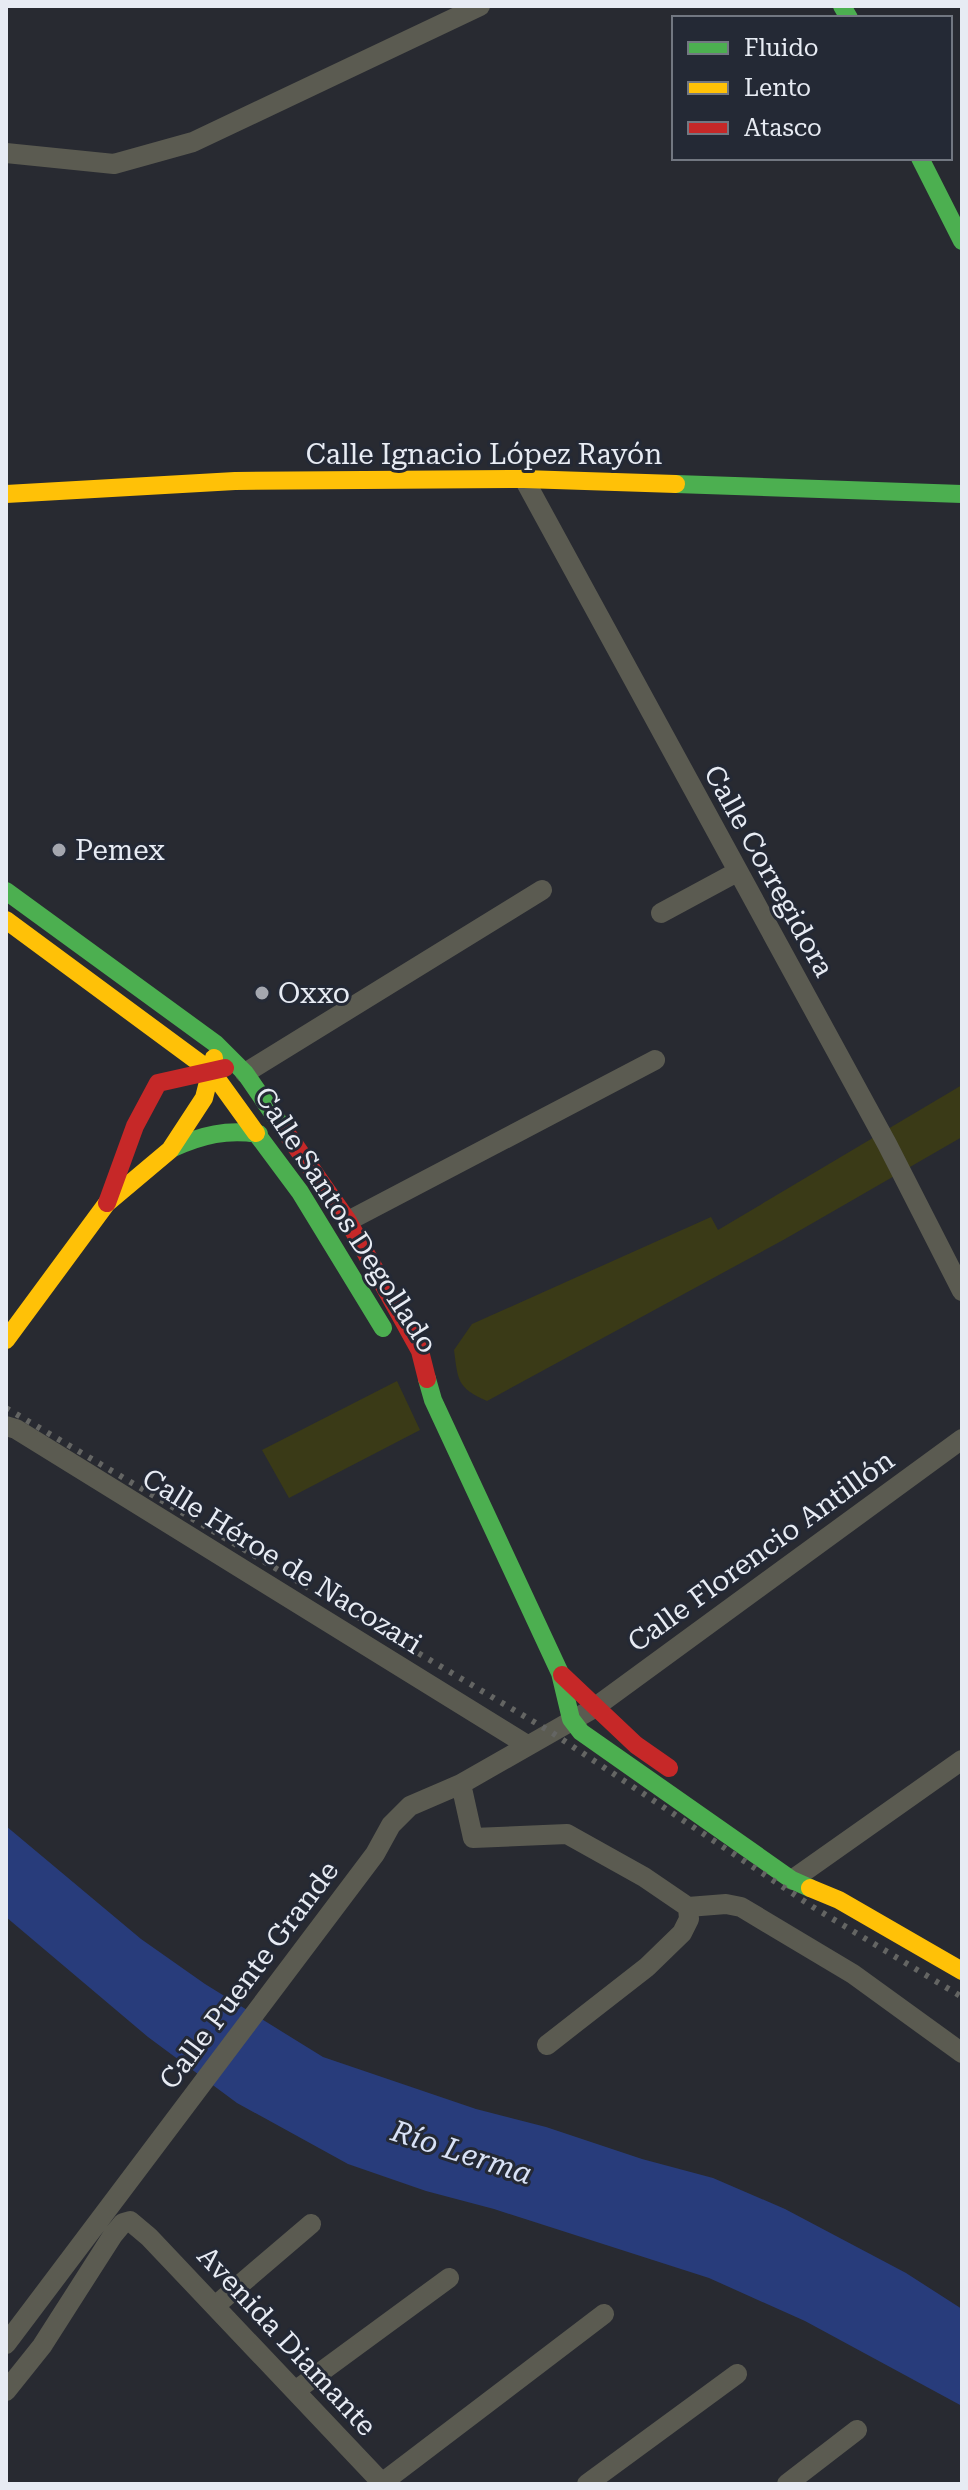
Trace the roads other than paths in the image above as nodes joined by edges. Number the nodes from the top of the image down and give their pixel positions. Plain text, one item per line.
1 (480, 6) edge
2 (6, 153) edge
3 (921, 160) edge
4 (962, 241) edge
5 (524, 479) junction
6 (6, 494) edge
7 (962, 494) edge
8 (737, 872) junction
9 (542, 890) dead end
10 (6, 891) edge
11 (661, 913) dead end
12 (6, 920) edge
13 (156, 1030) junction
14 (216, 1044) junction
15 (655, 1060) dead end
16 (241, 1069) junction
17 (212, 1072) junction
18 (158, 1083) junction
19 (259, 1134) junction
20 (170, 1150) junction
21 (107, 1203) junction
22 (348, 1221) junction
23 (962, 1291) edge
24 (6, 1340) edge
25 (433, 1400) junction
26 (6, 1426) edge
27 (962, 1439) edge
28 (560, 1673) junction
29 (594, 1708) junction
30 (571, 1719) junction
31 (527, 1745) junction
32 (962, 1760) edge
33 (685, 1779) dead end
34 (461, 1784) junction
35 (798, 1869) junction
36 (688, 1907) junction
37 (962, 1971) edge
38 (547, 2045) dead end
39 (962, 2053) edge
40 (311, 2224) dead end
41 (449, 2278) dead end
42 (215, 2306) junction
43 (604, 2314) dead end
44 (6, 2344) edge
45 (737, 2374) dead end
46 (6, 2391) edge
47 (295, 2391) junction
48 (857, 2430) dead end
49 (382, 2483) edge
50 (587, 2484) edge
51 (787, 2484) edge

1 - 2 street
3 - 4 main road
5 - 6 main road, Calle Ignacio López Rayón
5 - 7 main road, Calle Ignacio López Rayón
5 - 8 street, Calle Corregidora
8 - 11 street
8 - 23 street, Calle Corregidora
9 - 16 street
10 - 14 main road, Calle Santos Degollado
12 - 13 main road, Calle Santos Degollado
13 - 17 main road, Calle Santos Degollado
13 - 18 main road
14 - 16 main road, Calle Santos Degollado
14 - 17 main road
15 - 22 street
16 - 17 main road
16 - 22 main road, Calle Santos Degollado
17 - 18 main road
17 - 19 main road, Calle Santos Degollado
17 - 20 main road
18 - 21 main road
19 - 20 main road
19 - 25 main road, Calle Santos Degollado
20 - 21 main road
21 - 24 main road
22 - 25 main road, Calle Santos Degollado
25 - 28 main road, Calle Santos Degollado
26 - 31 street, Calle Héroe de Nacozari
27 - 29 street, Calle Florencio Antillón
28 - 29 main road, Calle Santos Degollado
28 - 30 main road, Calle Santos Degollado
29 - 30 street, Calle Puente Grande
29 - 33 main road
30 - 31 street, Calle Puente Grande
30 - 35 main road
31 - 34 street, Calle Puente Grande
32 - 35 street
34 - 36 street
34 - 44 street, Calle Puente Grande
35 - 37 main road
36 - 38 street
36 - 39 street
40 - 42 street
41 - 47 street
42 - 46 street, Avenida Diamante
42 - 47 street, Avenida Diamante
43 - 49 street
45 - 50 street
47 - 49 street, Avenida Diamante
48 - 51 street

